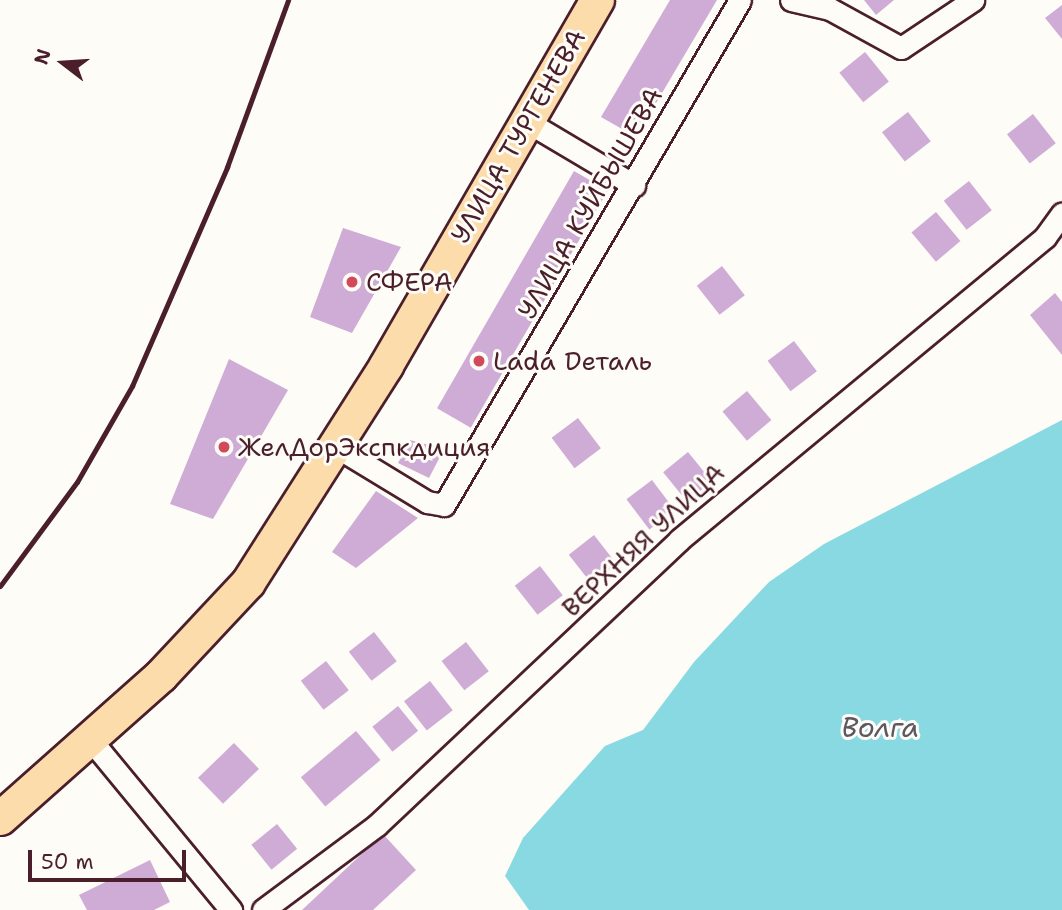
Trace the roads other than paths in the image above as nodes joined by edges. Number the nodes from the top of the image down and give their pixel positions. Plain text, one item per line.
1 (597, 0) edge
2 (740, 0) edge
3 (791, 0) edge
4 (973, 0) edge
5 (526, 121) junction
6 (634, 185) junction
7 (1062, 214) edge
8 (335, 446) junction
9 (90, 739) junction
10 (0, 818) edge
11 (231, 910) edge
12 (263, 910) edge

1 - 5 main road, УЛИЦА ТУРГЕНЕВА
2 - 6 street, УЛИЦА КУЙБЫШЕВА
3 - 4 street
5 - 6 street
5 - 8 main road, УЛИЦА ТУРГЕНЕВА
6 - 8 street, УЛИЦА КУЙБЫШЕВА
7 - 12 street, ВЕРХНЯЯ УЛИЦА
8 - 9 main road, УЛИЦА ТУРГЕНЕВА
9 - 10 main road, УЛИЦА ТУРГЕНЕВА
9 - 11 street

